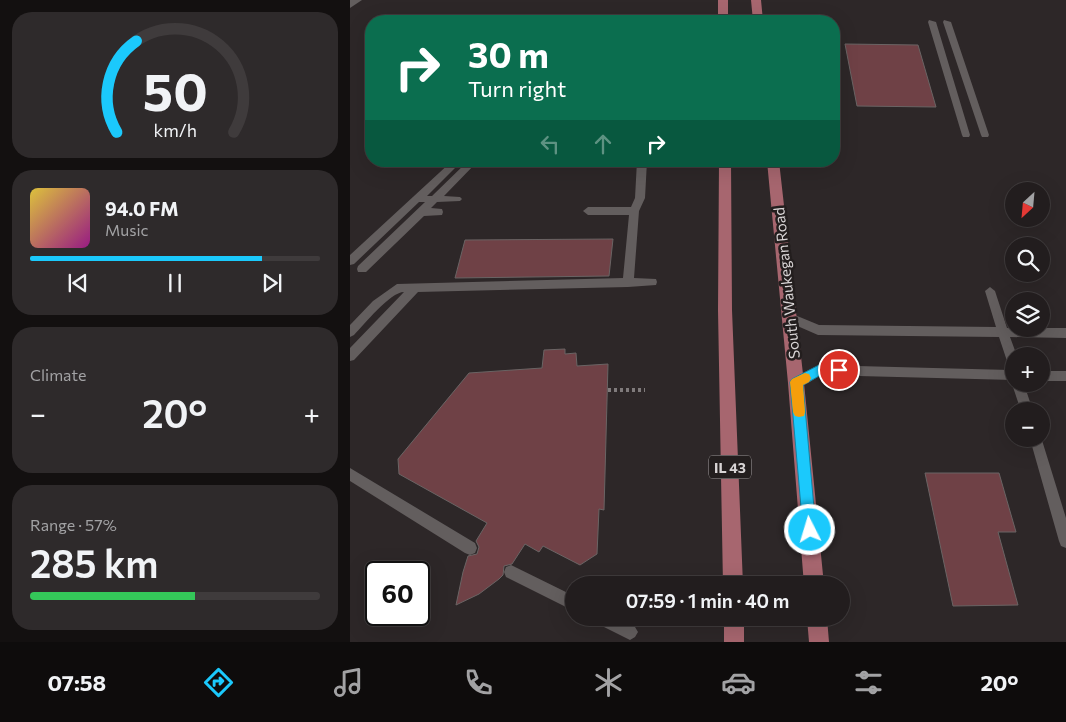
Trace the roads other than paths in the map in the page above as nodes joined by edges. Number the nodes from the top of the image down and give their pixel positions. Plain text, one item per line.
1 (357, 0) edge
2 (723, 0) edge
3 (756, 0) edge
4 (350, 6) edge
5 (723, 15) edge
6 (757, 15) edge
7 (932, 22) dead end
8 (947, 22) dead end
9 (966, 135) dead end
10 (985, 135) dead end
11 (452, 167) edge
12 (468, 167) edge
13 (642, 167) edge
14 (725, 167) edge
15 (774, 167) edge
16 (417, 199) junction
17 (434, 199) junction
18 (457, 199) dead end
19 (588, 211) dead end
20 (634, 211) junction
21 (420, 212) junction
22 (438, 212) dead end
23 (350, 261) edge
24 (362, 268) dead end
25 (652, 282) dead end
26 (628, 283) junction
27 (416, 287) junction
28 (990, 291) dead end
29 (790, 318) junction
30 (350, 332) edge
31 (1004, 333) junction
32 (1066, 333) edge
33 (1008, 347) edge
34 (350, 356) edge
35 (1005, 375) edge
36 (1050, 376) edge
37 (1066, 376) edge
38 (796, 382) junction
39 (1038, 447) edge
40 (350, 474) edge
41 (1066, 541) edge
42 (470, 548) dead end
43 (511, 572) dead end
44 (733, 576) edge
45 (813, 576) edge
46 (565, 599) edge
47 (618, 626) edge
48 (734, 626) edge
49 (818, 626) edge
50 (630, 632) dead end
51 (734, 642) edge
52 (819, 642) edge

1 - 4 street
2 - 5 main road
3 - 6 main road
7 - 9 lane
8 - 10 lane
11 - 16 lane
12 - 17 lane
13 - 20 lane
14 - 44 main road, IL 43
15 - 29 main road, South Waukegan Road
16 - 17 lane
16 - 23 lane
17 - 18 lane
17 - 21 lane
19 - 20 lane
20 - 26 lane
21 - 22 lane
21 - 24 lane
25 - 26 lane
26 - 27 lane
27 - 30 lane
27 - 34 lane
28 - 31 lane
29 - 31 lane
29 - 38 main road, South Waukegan Road
31 - 32 lane
31 - 33 lane
35 - 38 lane
36 - 37 lane
38 - 45 main road, South Waukegan Road
39 - 41 lane
40 - 42 lane
43 - 46 lane
47 - 50 lane
48 - 51 main road
49 - 52 main road

